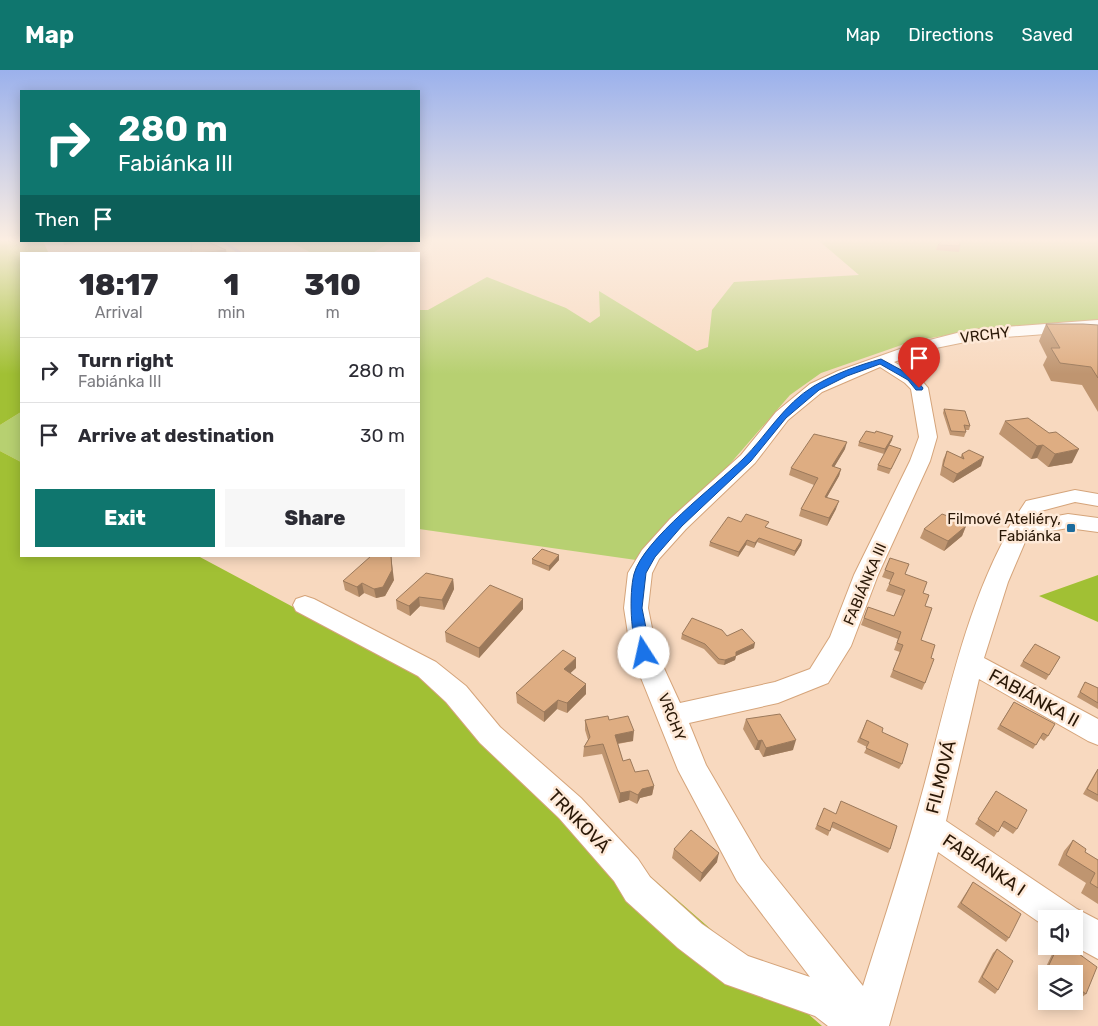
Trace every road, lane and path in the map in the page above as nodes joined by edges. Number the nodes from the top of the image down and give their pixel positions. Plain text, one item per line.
1 (1098, 325) edge
2 (881, 361) junction
3 (1098, 500) edge
4 (1098, 525) edge
5 (1018, 530) junction
6 (305, 605) dead end
7 (970, 662) junction
8 (672, 716) junction
9 (1098, 733) edge
10 (929, 828) junction
11 (1051, 910) edge
12 (1083, 931) edge
13 (1098, 942) edge
14 (866, 1026) edge

1 - 2 street, VRCHY
2 - 8 street, VRCHY
2 - 8 street, FABIÁNKA III
3 - 5 street, FILMOVÁ
4 - 5 street
5 - 7 street, FILMOVÁ
6 - 14 street, TRNKOVÁ
7 - 9 street, FABIÁNKA II
7 - 10 street, FILMOVÁ
8 - 14 street, VRCHY
10 - 11 street, FABIÁNKA I
10 - 14 street, FILMOVÁ
12 - 13 street

